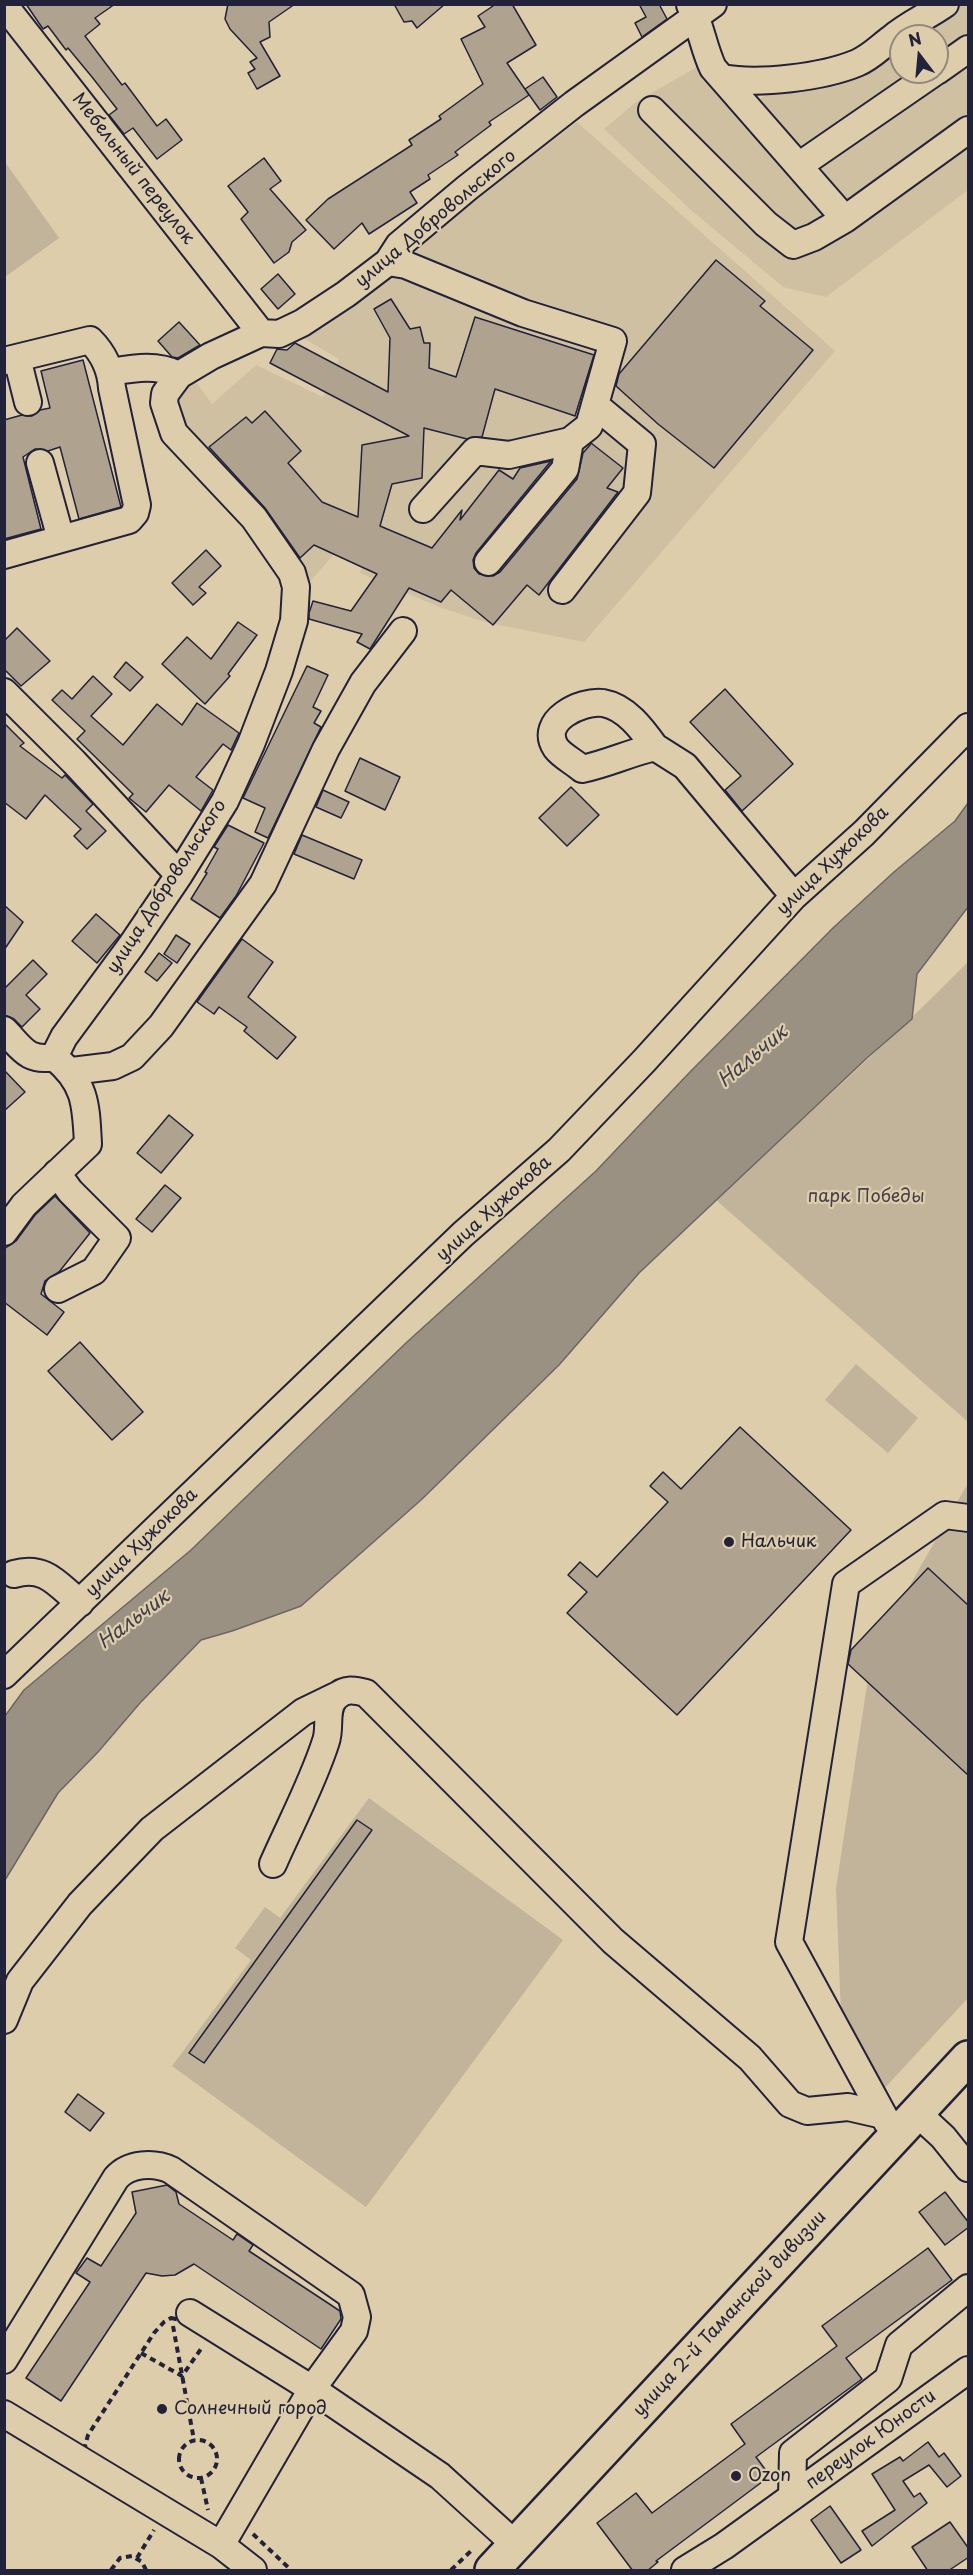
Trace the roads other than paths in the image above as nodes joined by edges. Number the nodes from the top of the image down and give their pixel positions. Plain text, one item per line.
1 (945, 4) edge
2 (5, 6) edge
3 (700, 8) edge
4 (969, 49) edge
5 (949, 62) edge
6 (722, 78) junction
7 (917, 84) edge
8 (652, 110) dead end
9 (969, 130) edge
10 (800, 165) junction
11 (845, 219) junction
12 (388, 262) junction
13 (261, 333) junction
14 (11, 360) edge
15 (111, 372) junction
16 (179, 375) junction
17 (28, 402) dead end
18 (595, 405) junction
19 (570, 441) junction
20 (40, 463) dead end
21 (423, 509) dead end
22 (61, 539) junction
23 (4, 555) edge
24 (488, 562) dead end
25 (562, 590) dead end
26 (403, 631) dead end
27 (4, 692) edge
28 (969, 727) edge
29 (655, 747) dead end
30 (179, 875) junction
31 (794, 896) junction
32 (4, 1030) edge
33 (63, 1064) junction
34 (57, 1173) junction
35 (4, 1232) edge
36 (58, 1289) dead end
37 (969, 1518) edge
38 (8, 1572) edge
39 (80, 1603) junction
40 (4, 1675) edge
41 (336, 1696) junction
42 (273, 1863) dead end
43 (4, 2020) edge
44 (969, 2058) edge
45 (898, 2121) junction
46 (969, 2168) edge
47 (969, 2288) edge
48 (181, 2315) road end
49 (4, 2360) edge
50 (969, 2370) edge
51 (312, 2389) junction
52 (4, 2414) edge
53 (792, 2497) junction
54 (216, 2537) junction
55 (516, 2545) junction
56 (253, 2571) edge
57 (492, 2571) edge
58 (685, 2571) edge

1 - 6 street
2 - 13 street, Мебельный переулок
3 - 6 street
3 - 12 street, улица Добровольского
4 - 5 street
6 - 10 street
7 - 10 street
8 - 11 street
9 - 11 street
10 - 11 street
12 - 13 street, улица Добровольского
12 - 18 street
13 - 16 street, улица Добровольского
14 - 15 street
14 - 17 street
15 - 16 street
15 - 22 street
16 - 30 street, улица Добровольского
18 - 19 street
18 - 25 street
19 - 21 street
19 - 24 street
20 - 22 street
22 - 23 street
26 - 33 street
27 - 30 street
28 - 31 street, улица Хужокова
29 - 31 street
30 - 33 street, улица Добровольского
31 - 39 street, улица Хужокова
32 - 33 street
33 - 34 street
34 - 35 street
34 - 36 street
37 - 45 street
38 - 39 street
39 - 40 street, улица Хужокова
41 - 42 street
41 - 43 street
41 - 45 street
44 - 45 main road, улица 2-й Таманской дивизии
45 - 46 street
45 - 55 main road, улица 2-й Таманской дивизии
47 - 53 street
48 - 51 street
49 - 51 street
50 - 53 street, переулок Юности
51 - 54 street
51 - 55 street
52 - 54 street
53 - 58 street, переулок Юности
54 - 56 street
55 - 57 main road, улица 2-й Таманской дивизии

